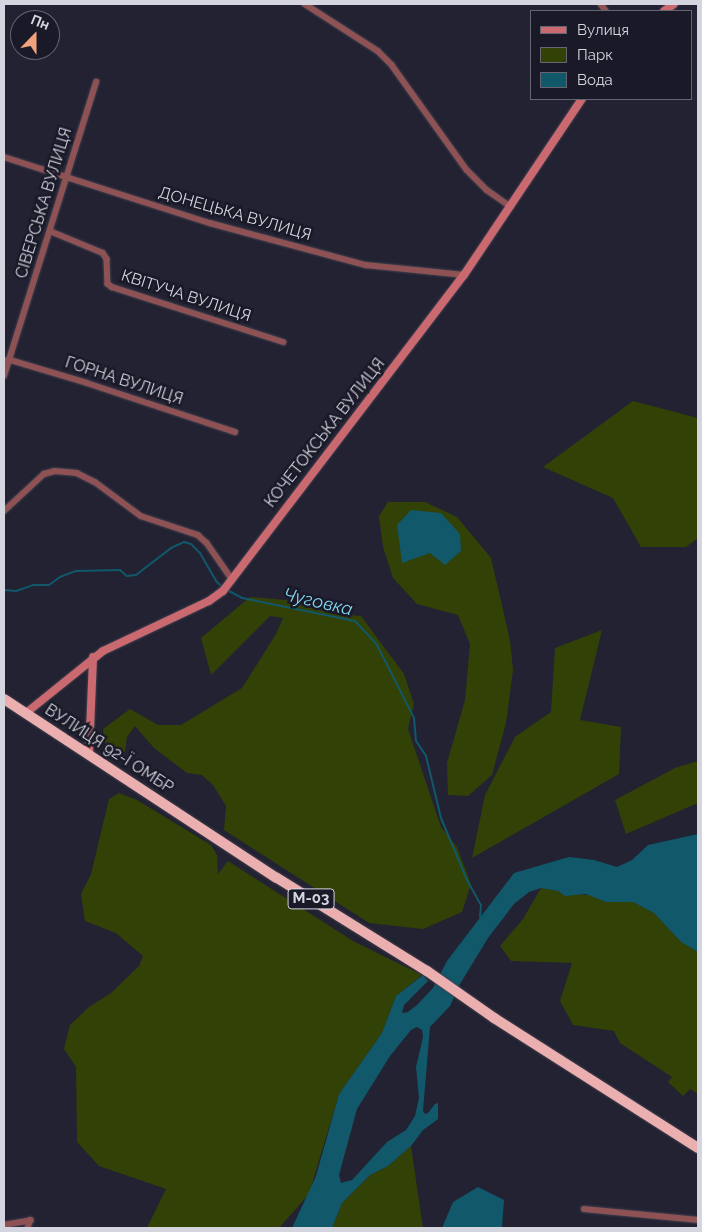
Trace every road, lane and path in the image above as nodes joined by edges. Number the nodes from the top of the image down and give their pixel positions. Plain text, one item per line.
1 (305, 4) edge
2 (96, 82) dead end
3 (581, 100) edge
4 (4, 157) edge
5 (66, 177) junction
6 (511, 207) junction
7 (50, 231) junction
8 (464, 275) junction
9 (283, 342) dead end
10 (7, 360) edge
11 (4, 376) edge
12 (235, 432) dead end
13 (4, 511) edge
14 (232, 579) junction
15 (93, 657) junction
16 (4, 699) edge
17 (26, 713) junction
18 (88, 754) junction
19 (698, 1148) edge
20 (584, 1209) dead end
21 (698, 1220) edge
22 (4, 1225) edge
23 (28, 1228) edge

1 - 6 street
2 - 5 street, СІВЕРСЬКА ВУЛИЦЯ
3 - 6 main road, КОЧЕТОКСЬКА ВУЛИЦЯ
4 - 5 street, ДОНЕЦЬКА ВУЛИЦЯ
5 - 7 street, СІВЕРСЬКА ВУЛИЦЯ
5 - 8 street, ДОНЕЦЬКА ВУЛИЦЯ
6 - 8 main road, КОЧЕТОКСЬКА ВУЛИЦЯ
7 - 9 street, КВІТУЧА ВУЛИЦЯ
7 - 10 street, СІВЕРСЬКА ВУЛИЦЯ
8 - 14 main road, КОЧЕТОКСЬКА ВУЛИЦЯ
10 - 11 street, СІВЕРСЬКА ВУЛИЦЯ
10 - 12 street, ГОРНА ВУЛИЦЯ
13 - 14 street
14 - 15 main road, КОЧЕТОКСЬКА ВУЛИЦЯ
15 - 17 main road, КОЧЕТОКСЬКА ВУЛИЦЯ
15 - 18 main road
16 - 17 highway, ВУЛИЦЯ 92-Ї ОМБР / М-03
17 - 18 highway, ВУЛИЦЯ 92-Ї ОМБР / М-03
18 - 19 highway, ВУЛИЦЯ 92-Ї ОМБР / М-03
20 - 21 street
22 - 23 street

